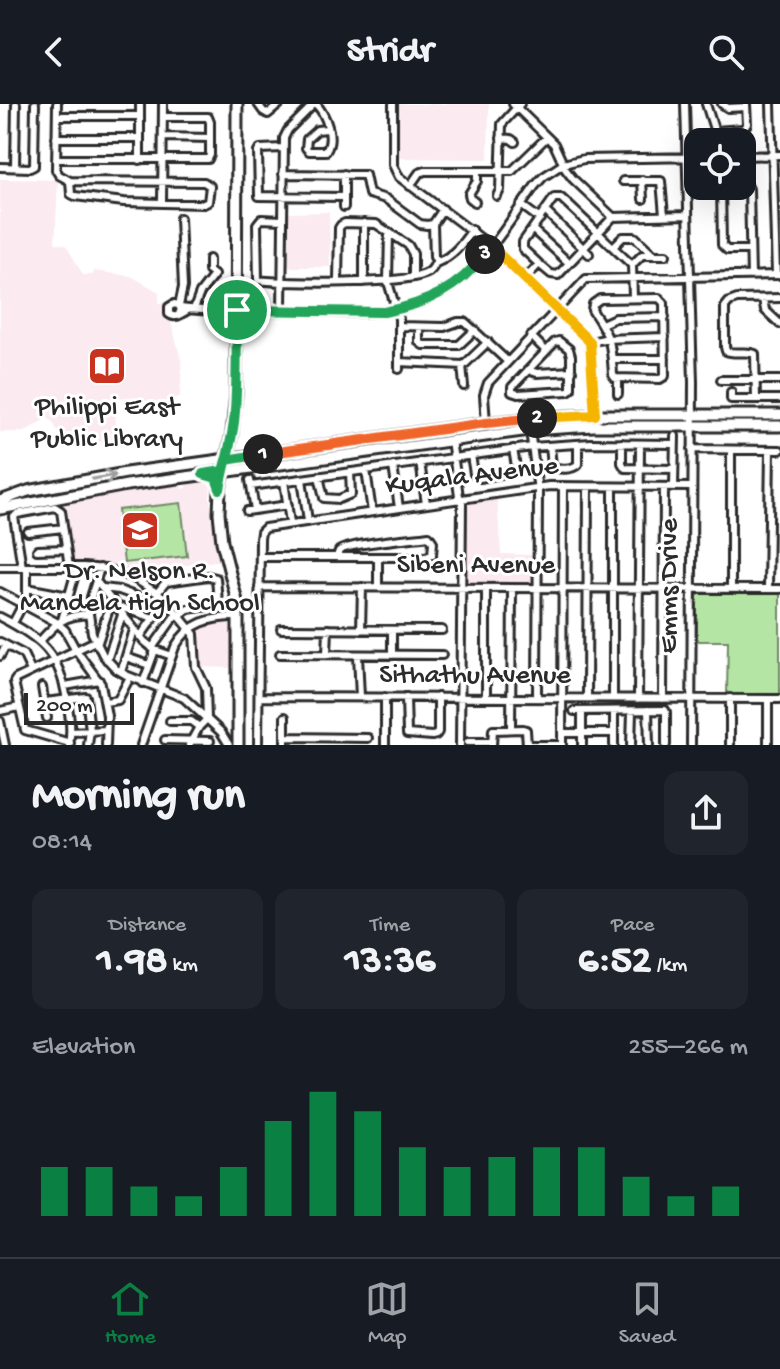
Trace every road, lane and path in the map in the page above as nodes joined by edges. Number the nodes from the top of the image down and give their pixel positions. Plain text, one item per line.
1 (16, 104) edge
2 (35, 104) edge
3 (57, 104) edge
4 (140, 104) edge
5 (163, 104) edge
6 (237, 104) edge
7 (258, 104) edge
8 (280, 104) edge
9 (315, 104) edge
10 (393, 104) edge
11 (685, 104) edge
12 (706, 104) edge
13 (722, 104) edge
14 (771, 104) edge
15 (516, 105) edge
16 (746, 106) edge
17 (57, 116) junction
18 (140, 116) junction
19 (163, 117) junction
20 (686, 128) edge
21 (714, 128) edge
22 (744, 128) edge
23 (327, 129) junction
24 (780, 132) edge
25 (772, 133) junction
26 (163, 137) junction
27 (547, 137) junction
28 (56, 138) junction
29 (140, 138) junction
30 (210, 138) junction
31 (501, 138) junction
32 (515, 142) dead end
33 (283, 148) junction
34 (776, 155) edge
35 (756, 156) edge
36 (684, 157) edge
37 (56, 159) junction
38 (140, 160) junction
39 (162, 160) junction
40 (563, 164) junction
41 (0, 167) edge
42 (15, 167) junction
43 (477, 171) junction
44 (501, 171) junction
45 (283, 174) junction
46 (344, 174) junction
47 (642, 180) junction
48 (70, 181) junction
49 (623, 181) dead end
50 (162, 182) junction
51 (410, 186) junction
52 (497, 196) dead end
53 (283, 197) junction
54 (344, 197) junction
55 (643, 199) dead end
56 (688, 200) edge
57 (721, 200) edge
58 (746, 200) edge
59 (475, 202) dead end
60 (162, 203) junction
61 (521, 205) junction
62 (344, 207) dead end
63 (443, 209) junction
64 (545, 211) junction
65 (664, 215) junction
66 (688, 215) junction
67 (613, 217) junction
68 (180, 218) dead end
69 (540, 219) junction
70 (283, 220) junction
71 (364, 223) junction
72 (433, 224) junction
73 (532, 229) junction
74 (472, 230) junction
75 (389, 232) junction
76 (598, 233) junction
77 (491, 246) junction
78 (613, 247) junction
79 (584, 248) junction
80 (750, 250) junction
81 (778, 252) edge
82 (589, 254) dead end
83 (654, 255) junction
84 (666, 255) dead end
85 (209, 259) dead end
86 (436, 262) junction
87 (569, 263) junction
88 (539, 264) junction
89 (632, 265) junction
90 (778, 275) edge
91 (413, 276) junction
92 (751, 276) junction
93 (690, 277) junction
94 (633, 278) junction
95 (525, 279) junction
96 (282, 281) junction
97 (338, 281) junction
98 (364, 282) junction
99 (388, 282) junction
100 (633, 298) junction
101 (780, 298) edge
102 (763, 299) junction
103 (192, 309) junction
104 (397, 309) junction
105 (557, 309) junction
106 (237, 310) junction
107 (282, 311) junction
108 (665, 317) junction
109 (602, 324) junction
110 (780, 324) edge
111 (400, 326) junction
112 (419, 327) junction
113 (475, 330) junction
114 (531, 336) junction
115 (665, 337) junction
116 (610, 338) junction
117 (488, 342) junction
118 (590, 342) junction
119 (546, 351) junction
120 (612, 359) junction
121 (665, 359) junction
122 (507, 361) junction
123 (462, 365) junction
124 (528, 370) junction
125 (572, 371) junction
126 (618, 379) junction
127 (721, 380) dead end
128 (756, 380) junction
129 (780, 380) edge
130 (464, 386) dead end
131 (731, 392) dead end
132 (618, 394) dead end
133 (756, 399) junction
134 (780, 399) edge
135 (595, 415) junction
136 (780, 415) edge
137 (692, 421) junction
138 (486, 423) junction
139 (780, 426) edge
140 (530, 430) junction
141 (232, 433) junction
142 (451, 440) junction
143 (622, 443) junction
144 (578, 444) junction
145 (640, 444) junction
146 (550, 446) junction
147 (532, 447) junction
148 (513, 449) junction
149 (692, 449) junction
150 (731, 450) junction
151 (770, 450) junction
152 (780, 450) edge
153 (471, 455) junction
154 (243, 457) junction
155 (453, 457) junction
156 (226, 460) junction
157 (420, 462) junction
158 (393, 466) junction
159 (639, 469) junction
160 (674, 469) junction
161 (366, 470) junction
162 (223, 471) junction
163 (455, 471) junction
164 (350, 472) junction
165 (445, 472) dead end
166 (203, 474) junction
167 (496, 475) junction
168 (319, 476) junction
169 (302, 479) junction
170 (284, 481) junction
171 (457, 483) junction
172 (447, 485) dead end
173 (563, 486) junction
174 (588, 487) junction
175 (613, 487) junction
176 (639, 487) junction
177 (664, 487) junction
178 (674, 487) junction
179 (692, 487) junction
180 (537, 488) junction
181 (220, 489) junction
182 (499, 493) junction
183 (339, 499) junction
184 (460, 499) junction
185 (0, 501) edge
186 (426, 504) junction
187 (288, 505) junction
188 (399, 508) junction
189 (0, 509) edge
190 (372, 512) junction
191 (341, 516) junction
192 (308, 521) junction
193 (290, 523) junction
194 (63, 528) junction
195 (28, 532) dead end
196 (66, 549) junction
197 (37, 550) dead end
198 (260, 557) junction
199 (337, 557) junction
200 (378, 557) junction
201 (0, 567) edge
202 (24, 567) junction
203 (73, 567) junction
204 (100, 568) junction
205 (96, 581) junction
206 (259, 587) junction
207 (362, 587) junction
208 (378, 587) junction
209 (27, 588) junction
210 (103, 588) junction
211 (461, 588) junction
212 (486, 588) junction
213 (512, 588) junction
214 (537, 588) junction
215 (562, 588) junction
216 (588, 588) junction
217 (613, 588) junction
218 (638, 588) junction
219 (664, 588) junction
220 (692, 588) junction
221 (731, 589) junction
222 (768, 589) junction
223 (780, 589) edge
224 (0, 592) edge
225 (157, 593) junction
226 (69, 596) junction
227 (114, 603) junction
228 (164, 603) junction
229 (25, 605) junction
230 (89, 614) junction
231 (178, 614) junction
232 (122, 615) junction
233 (0, 617) edge
234 (238, 617) junction
235 (154, 618) junction
236 (59, 621) junction
237 (13, 623) junction
238 (190, 629) junction
239 (281, 629) dead end
240 (328, 629) junction
241 (134, 630) junction
242 (361, 630) junction
243 (392, 630) junction
244 (442, 630) dead end
245 (140, 637) junction
246 (40, 641) junction
247 (3, 643) edge
248 (96, 643) junction
249 (154, 649) junction
250 (76, 650) junction
251 (280, 654) dead end
252 (327, 654) junction
253 (358, 655) junction
254 (392, 655) junction
255 (442, 655) dead end
256 (172, 656) junction
257 (126, 657) junction
258 (1, 658) edge
259 (55, 660) junction
260 (107, 660) junction
261 (149, 665) junction
262 (31, 671) junction
263 (121, 672) junction
264 (130, 677) junction
265 (102, 682) junction
266 (143, 683) junction
267 (65, 686) junction
268 (42, 687) dead end
269 (161, 689) junction
270 (259, 697) junction
271 (360, 697) junction
272 (385, 697) junction
273 (406, 697) junction
274 (438, 697) junction
275 (461, 698) junction
276 (486, 698) junction
277 (511, 698) junction
278 (537, 698) junction
279 (562, 698) junction
280 (587, 698) junction
281 (613, 698) junction
282 (730, 698) junction
283 (638, 699) junction
284 (663, 699) junction
285 (691, 699) junction
286 (768, 699) junction
287 (780, 699) edge
288 (67, 700) junction
289 (45, 702) junction
290 (105, 702) junction
291 (19, 707) junction
292 (648, 710) junction
293 (0, 711) edge
294 (614, 711) junction
295 (632, 711) junction
296 (285, 717) dead end
297 (47, 718) dead end
298 (207, 719) junction
299 (0, 721) edge
300 (170, 721) dead end
301 (199, 727) junction
302 (511, 729) junction
303 (90, 730) junction
304 (106, 730) junction
305 (71, 732) junction
306 (1, 733) edge
307 (562, 733) junction
308 (582, 733) junction
309 (614, 733) junction
310 (368, 738) dead end
311 (165, 740) dead end
312 (47, 741) edge
313 (210, 741) dead end
314 (285, 741) edge
315 (190, 743) edge
316 (492, 743) edge
317 (69, 744) edge
318 (464, 744) edge
319 (5, 745) edge
320 (88, 745) edge
321 (106, 745) edge
322 (141, 745) edge
323 (229, 745) edge
324 (238, 745) edge
325 (258, 745) edge
326 (385, 745) edge
327 (527, 745) edge
328 (562, 745) edge
329 (582, 745) edge
330 (614, 745) edge
331 (631, 745) edge
332 (649, 745) edge
333 (666, 745) edge
334 (691, 745) edge
335 (730, 745) edge
336 (768, 745) edge

1 - 42 street
2 - 42 street
3 - 17 street
4 - 18 street
5 - 19 street
6 - 106 main road
7 - 8 street
9 - 23 street
9 - 33 street
10 - 51 street
11 - 20 street, Emms Drive
12 - 21 street
13 - 16 street
14 - 25 street
15 - 27 street
15 - 31 street
16 - 22 street
17 - 18 street
17 - 28 street
18 - 29 street
19 - 26 street
19 - 30 street
23 - 23 street
24 - 25 street
25 - 34 street
26 - 30 street
26 - 39 street
27 - 40 street
27 - 44 street
28 - 29 street
28 - 37 street
29 - 38 street
30 - 39 street
31 - 32 street
31 - 44 street
33 - 45 street
33 - 53 street
34 - 35 street
34 - 81 street
36 - 40 street
37 - 38 street
37 - 48 street
38 - 39 street
39 - 50 street
40 - 61 street
40 - 67 street
41 - 42 street
43 - 44 street
43 - 51 street
43 - 59 street
44 - 52 street
45 - 46 street
45 - 53 street
46 - 54 street
46 - 72 street
47 - 49 street
47 - 55 street
47 - 65 street
48 - 50 street
48 - 60 street
50 - 60 street
50 - 60 street
51 - 63 street
53 - 54 street
53 - 70 street
54 - 62 street
56 - 66 street, Emms Drive
57 - 80 street
58 - 80 street
61 - 69 street
61 - 77 street
63 - 72 street
63 - 74 street
64 - 69 street
64 - 76 street
64 - 79 street
65 - 66 street
65 - 67 street
66 - 93 street, Emms Drive
67 - 76 street
68 - 103 street
69 - 73 street
70 - 96 street
70 - 96 street
71 - 75 street
71 - 97 street
71 - 98 street
72 - 86 street
73 - 87 street
73 - 88 street
74 - 77 street
74 - 86 street
75 - 91 street
75 - 99 street
76 - 78 street
76 - 79 street
77 - 95 street
77 - 104 street
78 - 83 street
78 - 89 street
79 - 82 street
79 - 87 street
80 - 92 street
81 - 90 street
83 - 84 street
83 - 89 street
85 - 103 street
86 - 91 street
87 - 88 street
88 - 95 street
89 - 94 street
90 - 92 street
91 - 99 street
92 - 93 street
93 - 94 street
93 - 137 street, Emms Drive
94 - 100 street
94 - 105 street
95 - 105 street
96 - 97 street
96 - 107 street
97 - 98 street
98 - 99 street
99 - 104 street
100 - 108 street
100 - 109 street
101 - 102 street
102 - 110 street
102 - 128 street
103 - 106 street
104 - 107 street
104 - 111 street
105 - 114 street
105 - 118 street
106 - 107 street
106 - 141 main road
108 - 109 street
108 - 115 street
109 - 116 street
111 - 112 street
111 - 123 street
112 - 113 street
112 - 113 street
113 - 117 street
114 - 119 street
114 - 122 street
115 - 116 street
115 - 121 street
116 - 118 street
116 - 120 street
117 - 122 street
117 - 123 street
118 - 135 street
119 - 124 street
119 - 125 street
120 - 121 street
120 - 126 street
121 - 126 street
122 - 138 street
123 - 130 street
124 - 125 street
124 - 125 street
126 - 132 street
127 - 128 street
128 - 129 street
128 - 133 street
131 - 133 street
133 - 134 street
135 - 137 main road
135 - 138 main road
136 - 137 main road
137 - 139 main road
137 - 140 main road
137 - 149 street, Emms Drive
138 - 154 main road
140 - 142 main road
140 - 147 street
141 - 154 main road
141 - 156 main road
142 - 155 street
142 - 162 main road
143 - 144 street
143 - 145 street
143 - 159 street
144 - 146 street
144 - 146 street
145 - 159 street
145 - 160 street
146 - 147 street
147 - 148 street
147 - 180 street
148 - 153 street
148 - 167 street
149 - 150 street
149 - 179 street, Emms Drive
150 - 151 street
150 - 221 street
151 - 152 street
151 - 222 street
153 - 155 street
153 - 167 street
154 - 156 main road
155 - 157 street
155 - 163 street
156 - 162 main road
185 -> 156 main road
157 - 158 street
157 - 186 street
158 - 161 street
158 - 188 street
159 - 160 street
159 - 176 street
160 - 178 street
161 - 164 street
161 - 190 street
162 - 166 main road
162 - 181 main road
163 - 165 street
163 - 171 street
164 - 168 street
164 - 183 street
166 - 181 main road
166 - 189 main road
167 - 182 street
168 - 169 street
168 - 183 street
169 - 170 street
169 - 192 street
170 - 187 street
170 - 187 street
171 - 172 street
171 - 184 street
173 - 174 street, Kuqala Avenue
173 - 180 street, Kuqala Avenue
173 - 215 street
174 - 175 street, Kuqala Avenue
174 - 216 street
175 - 176 street, Kuqala Avenue
175 - 217 street
176 - 177 street, Kuqala Avenue
176 - 218 street
177 - 178 street, Kuqala Avenue
177 - 219 street
178 - 179 street, Kuqala Avenue
179 - 220 street, Emms Drive
180 - 182 street, Kuqala Avenue
180 - 214 street
181 - 234 main road
182 - 184 street, Kuqala Avenue
183 - 191 street
184 - 186 street, Kuqala Avenue
184 - 211 street
186 - 188 street, Kuqala Avenue
187 - 193 street
188 - 190 street, Kuqala Avenue
190 - 191 street, Kuqala Avenue
191 - 192 street, Kuqala Avenue
192 - 193 street, Kuqala Avenue
193 - 198 street, Kuqala Avenue
194 - 195 street
194 - 196 street
194 - 202 street
196 - 197 street
196 - 203 street
198 - 199 street
198 - 206 street
199 - 200 street
199 - 200 street
200 - 208 street
201 - 202 street
202 - 203 street
202 - 209 street
203 - 204 street
203 - 226 street
204 - 205 street
204 - 225 street
205 - 210 street
205 - 230 street
206 - 207 street, Sibeni Avenue
206 - 270 street
207 - 208 street, Sibeni Avenue
207 - 242 street
208 - 211 street, Sibeni Avenue
209 - 226 street
209 - 229 street
210 - 227 street
210 - 228 street
211 - 212 street, Sibeni Avenue
211 - 275 street
212 - 213 street, Sibeni Avenue
212 - 276 street
213 - 214 street, Sibeni Avenue
213 - 277 street
214 - 215 street, Sibeni Avenue
214 - 278 street
215 - 216 street, Sibeni Avenue
215 - 279 street
216 - 217 street, Sibeni Avenue
216 - 280 street
217 - 218 street, Sibeni Avenue
217 - 281 street
218 - 219 street, Sibeni Avenue
218 - 283 street
219 - 220 street, Sibeni Avenue
219 - 284 street
220 - 221 street, Sibeni Avenue
220 - 285 street, Emms Drive
221 - 222 street, Sibeni Avenue
222 - 223 street, Sibeni Avenue
224 - 229 street
225 - 228 street
225 - 231 street
226 - 236 street
227 - 232 street
227 - 235 street
227 - 248 street
228 - 231 street
228 - 235 street
229 - 236 street
229 - 237 street
230 - 236 street
230 - 248 street
231 - 238 street
231 - 249 street
232 - 241 street
232 - 260 street
233 - 237 street
234 - 238 street
234 - 324 main road
235 - 245 street
236 - 246 street
236 - 250 street
237 - 246 street
238 - 256 street
238 - 298 street
239 - 240 street
240 - 242 street
240 - 252 street
241 - 245 street
241 - 257 street
242 - 243 street
243 - 244 street
243 - 254 street
245 - 249 street
246 - 259 street
247 - 258 street
247 - 262 street
248 - 250 street
248 - 260 street
249 - 256 street
249 - 261 street
250 - 259 street
250 - 265 street
251 - 252 street
252 - 253 street
253 - 254 street
253 - 271 street
254 - 255 street
256 - 269 street
257 - 261 street
257 - 263 street
259 - 262 street
259 - 267 street
260 - 263 street
261 - 266 street
262 - 291 street
263 - 264 street
264 - 266 street
264 - 290 street
265 - 267 street
265 - 290 street
266 - 269 street
267 - 288 street
268 - 289 street
269 - 298 street
269 - 322 street
270 - 271 street, Sithathu Avenue
270 - 325 street
271 - 272 street, Sithathu Avenue
272 - 273 street, Sithathu Avenue
272 - 326 street
273 - 274 street, Sithathu Avenue
273 - 274 street
274 - 275 street, Sithathu Avenue
275 - 276 street, Sithathu Avenue
275 - 318 street
276 - 277 street, Sithathu Avenue
277 - 278 street, Sithathu Avenue
277 - 302 street
278 - 279 street, Sithathu Avenue
279 - 280 street, Sithathu Avenue
279 - 307 street
280 - 281 street, Sithathu Avenue
281 - 283 street, Sithathu Avenue
282 - 285 street, Sithathu Avenue
282 - 286 street, Sithathu Avenue
282 - 335 street
283 - 284 street, Sithathu Avenue
284 - 285 street, Sithathu Avenue
285 - 334 street, Emms Drive
286 - 287 street, Sithathu Avenue
286 - 336 street
288 - 289 street
288 - 303 street
288 - 305 street
289 - 297 street
290 - 304 street
291 - 293 street
291 - 312 street
292 - 295 street
292 - 332 street
292 - 333 street
294 - 295 street
294 - 308 street
294 - 309 street
295 - 331 street
296 - 314 street
298 - 301 street
298 - 323 street
299 - 306 street
300 - 301 street
301 - 315 street
302 - 316 street
302 - 327 street
303 - 304 street
303 - 305 street
303 - 320 street
304 - 321 street
305 - 317 street
306 - 319 street
307 - 308 street
307 - 328 street
308 - 309 street
308 - 329 street
309 - 330 street
310 - 314 street
311 - 315 street
312 - 317 street
313 - 315 street
316 - 318 street
327 - 328 street

